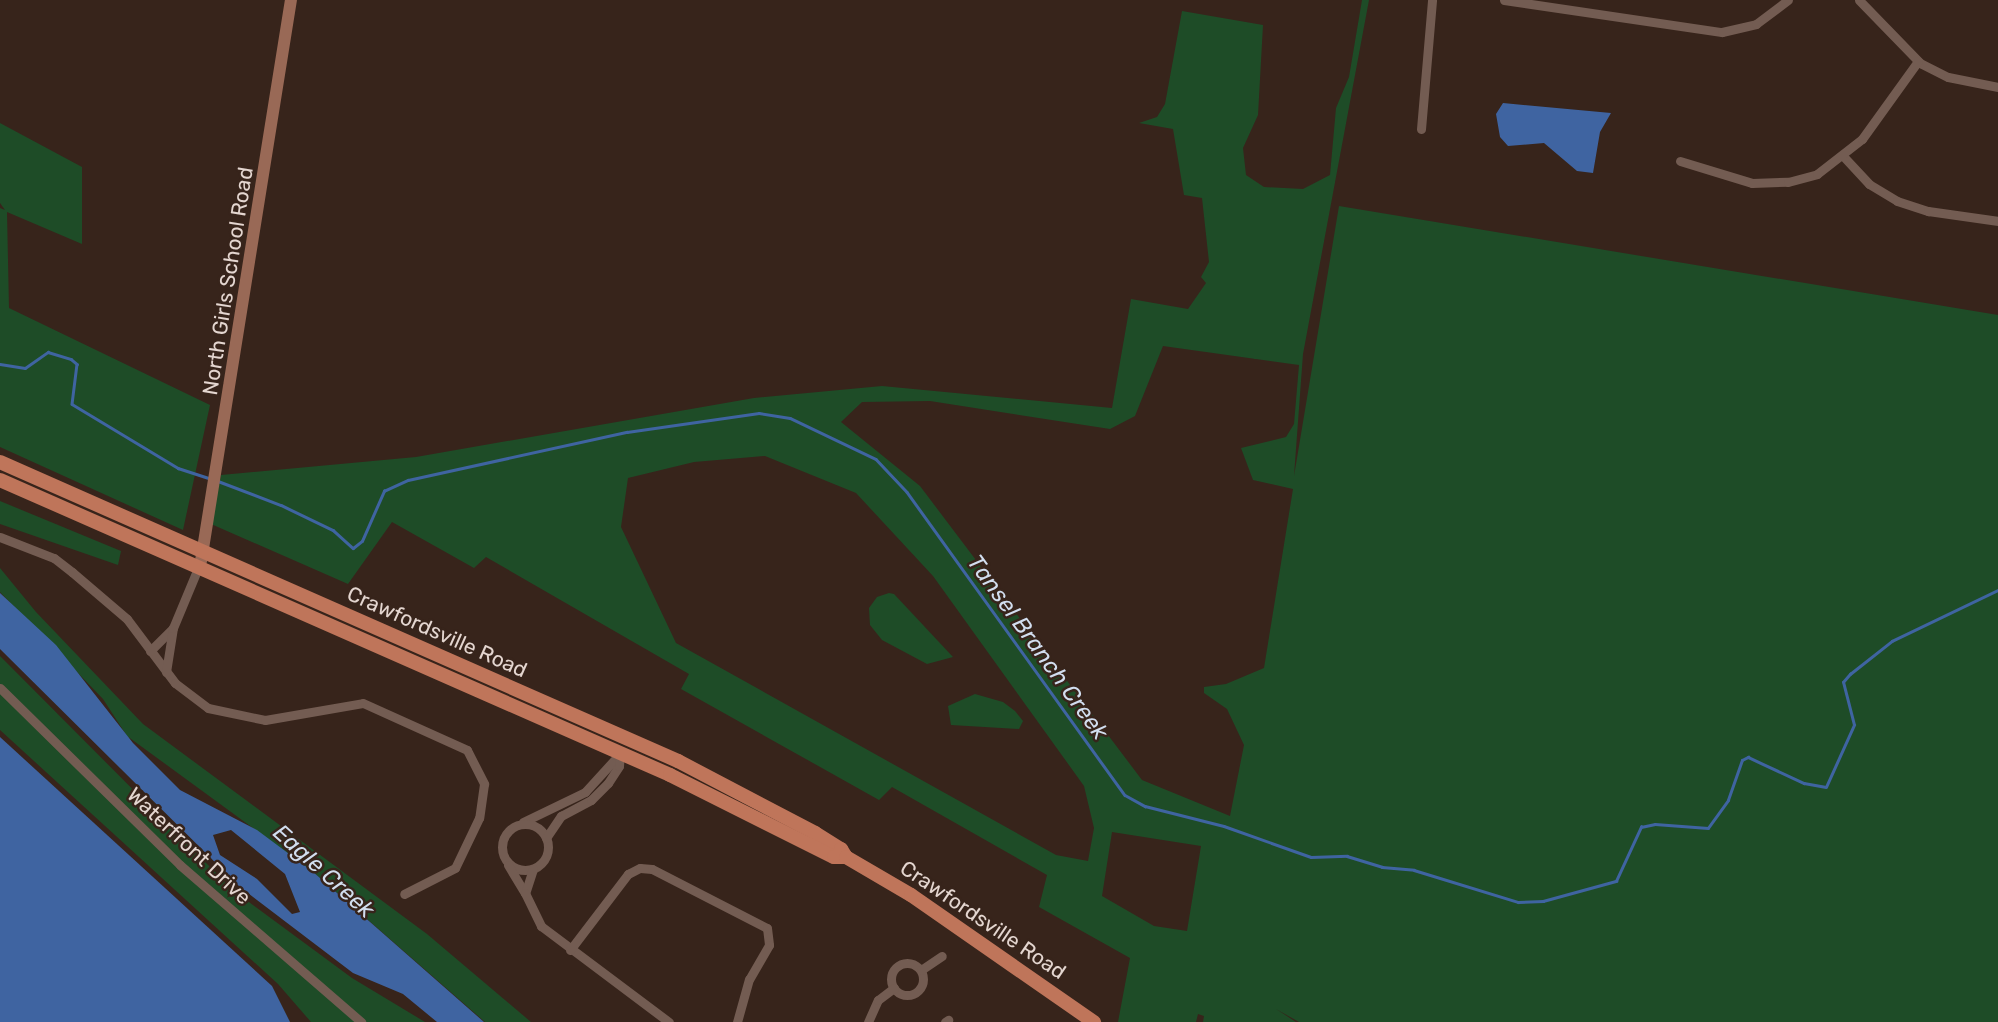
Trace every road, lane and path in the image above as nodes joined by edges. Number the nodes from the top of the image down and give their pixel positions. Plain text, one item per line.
1 (291, 0) edge
2 (1433, 0) edge
3 (1504, 0) edge
4 (1788, 0) edge
5 (1859, 0) edge
6 (1918, 61) junction
7 (1998, 87) edge
8 (1421, 129) dead end
9 (1844, 157) junction
10 (1680, 161) dead end
11 (1998, 221) edge
12 (0, 462) edge
13 (0, 480) edge
14 (0, 537) edge
15 (204, 552) junction
16 (198, 568) junction
17 (173, 628) junction
18 (150, 651) junction
19 (166, 672) junction
20 (0, 688) edge
21 (626, 737) junction
22 (618, 755) junction
23 (516, 825) junction
24 (546, 838) junction
25 (846, 858) junction
26 (508, 863) junction
27 (533, 869) junction
28 (525, 893) junction
29 (404, 894) dead end
30 (570, 950) junction
31 (942, 956) dead end
32 (920, 970) junction
33 (894, 988) junction
34 (361, 1022) edge
35 (669, 1022) edge
36 (737, 1022) edge
37 (868, 1022) edge
38 (1094, 1022) edge

1 - 15 main road, North Girls School Road
2 - 8 street
3 - 4 street
5 - 6 street
6 - 7 street
6 - 9 street
9 - 10 street
9 - 11 street
12 - 15 main road, Crawfordsville Road
13 - 16 main road, Crawfordsville Road
14 - 18 street
15 - 16 main road, North Girls School Road
15 - 21 main road, Crawfordsville Road
16 - 17 street
16 - 22 main road, Crawfordsville Road
17 - 18 street
17 - 19 street
18 - 19 street
19 - 29 street
20 - 34 street, Waterfront Drive
21 - 22 street
21 - 25 main road, Crawfordsville Road
22 - 23 street
22 - 24 street
22 - 25 main road, Crawfordsville Road
23 - 24 street
23 - 26 street
24 - 27 street
25 - 38 main road, Crawfordsville Road
26 - 27 street
26 - 28 street
27 - 28 street
28 - 30 street
30 - 35 street
30 - 36 street
31 - 32 street
32 - 33 street
32 - 33 street
33 - 37 street

